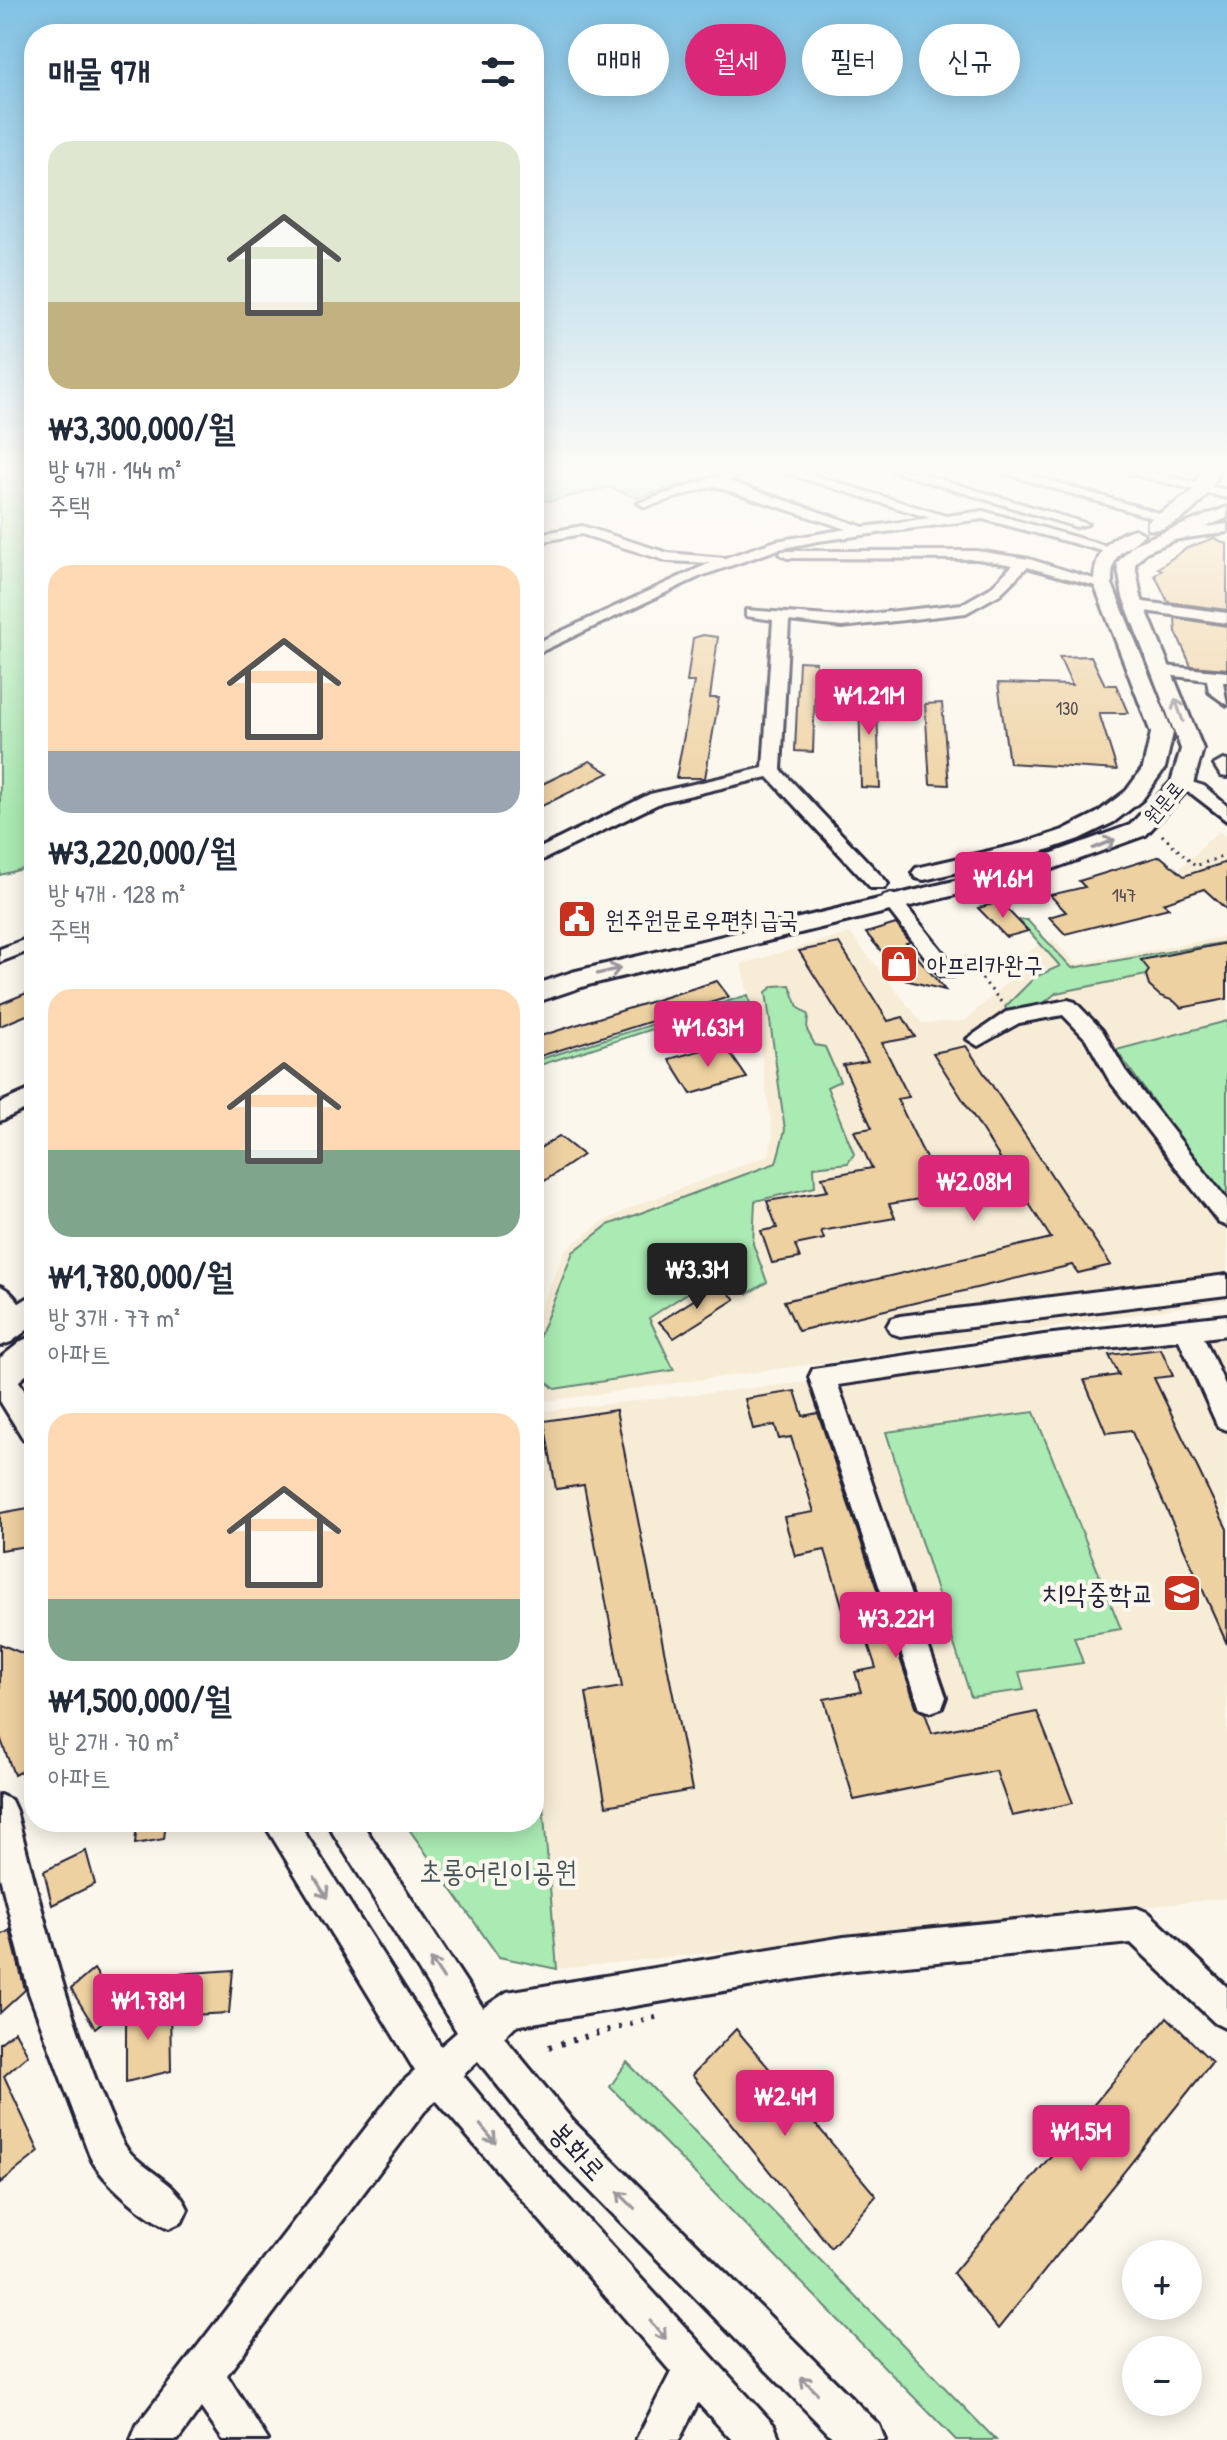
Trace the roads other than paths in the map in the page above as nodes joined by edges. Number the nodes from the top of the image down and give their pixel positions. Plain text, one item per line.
1 (1103, 584) edge
2 (672, 585) edge
3 (1001, 585) edge
4 (1128, 585) edge
5 (1136, 606) junction
6 (751, 613) dead end
7 (781, 618) junction
8 (1227, 618) edge
9 (544, 645) edge
10 (1164, 671) junction
11 (1221, 677) edge
12 (1227, 700) edge
13 (772, 771) junction
14 (1152, 774) junction
15 (1182, 784) junction
16 (1227, 816) edge
17 (544, 853) edge
18 (884, 892) junction
19 (24, 946) edge
20 (0, 956) edge
21 (544, 970) edge
22 (947, 971) dead end
23 (544, 991) edge
24 (978, 1039) dead end
25 (24, 1101) edge
26 (0, 1113) edge
27 (1227, 1217) edge
28 (1227, 1285) edge
29 (20, 1325) edge
30 (1227, 1325) edge
31 (900, 1326) dead end
32 (1187, 1329) junction
33 (0, 1377) edge
34 (24, 1416) edge
35 (1227, 1419) edge
36 (931, 1697) dead end
37 (0, 1811) edge
38 (285, 1832) edge
39 (348, 1832) edge
40 (1227, 2011) edge
41 (479, 2034) junction
42 (438, 2074) junction
43 (169, 2209) dead end
44 (693, 2371) junction
45 (203, 2375) junction
46 (152, 2440) edge
47 (247, 2440) edge
48 (657, 2440) edge
49 (759, 2440) edge
50 (864, 2440) edge

1 - 14 main road, 원문로
2 - 9 street
3 - 7 street
4 - 5 main road, 원문로
5 - 8 street
5 - 10 main road, 원문로
6 - 7 street
7 - 13 street
10 - 11 street
15 -> 10 main road, 원문로
11 - 12 street
13 - 17 street
13 - 18 street
14 - 15 main road
14 - 18 main road, 원문로
15 - 16 street
18 -> 15 main road, 원문로
18 - 21 main road, 원문로
18 - 22 street
23 -> 18 main road, 원문로
19 - 20 street
24 - 27 street
25 - 26 street
28 - 31 street
29 - 33 main road
30 - 32 street
32 - 35 street
32 - 36 street
33 - 34 street
37 - 43 street
38 -> 42 street
41 -> 39 street, 봉화로
40 - 41 street
41 - 42 street
50 -> 41 street, 봉화로
42 -> 44 street
42 - 45 street
44 - 48 street
44 - 49 street
45 - 46 street
45 - 47 street

